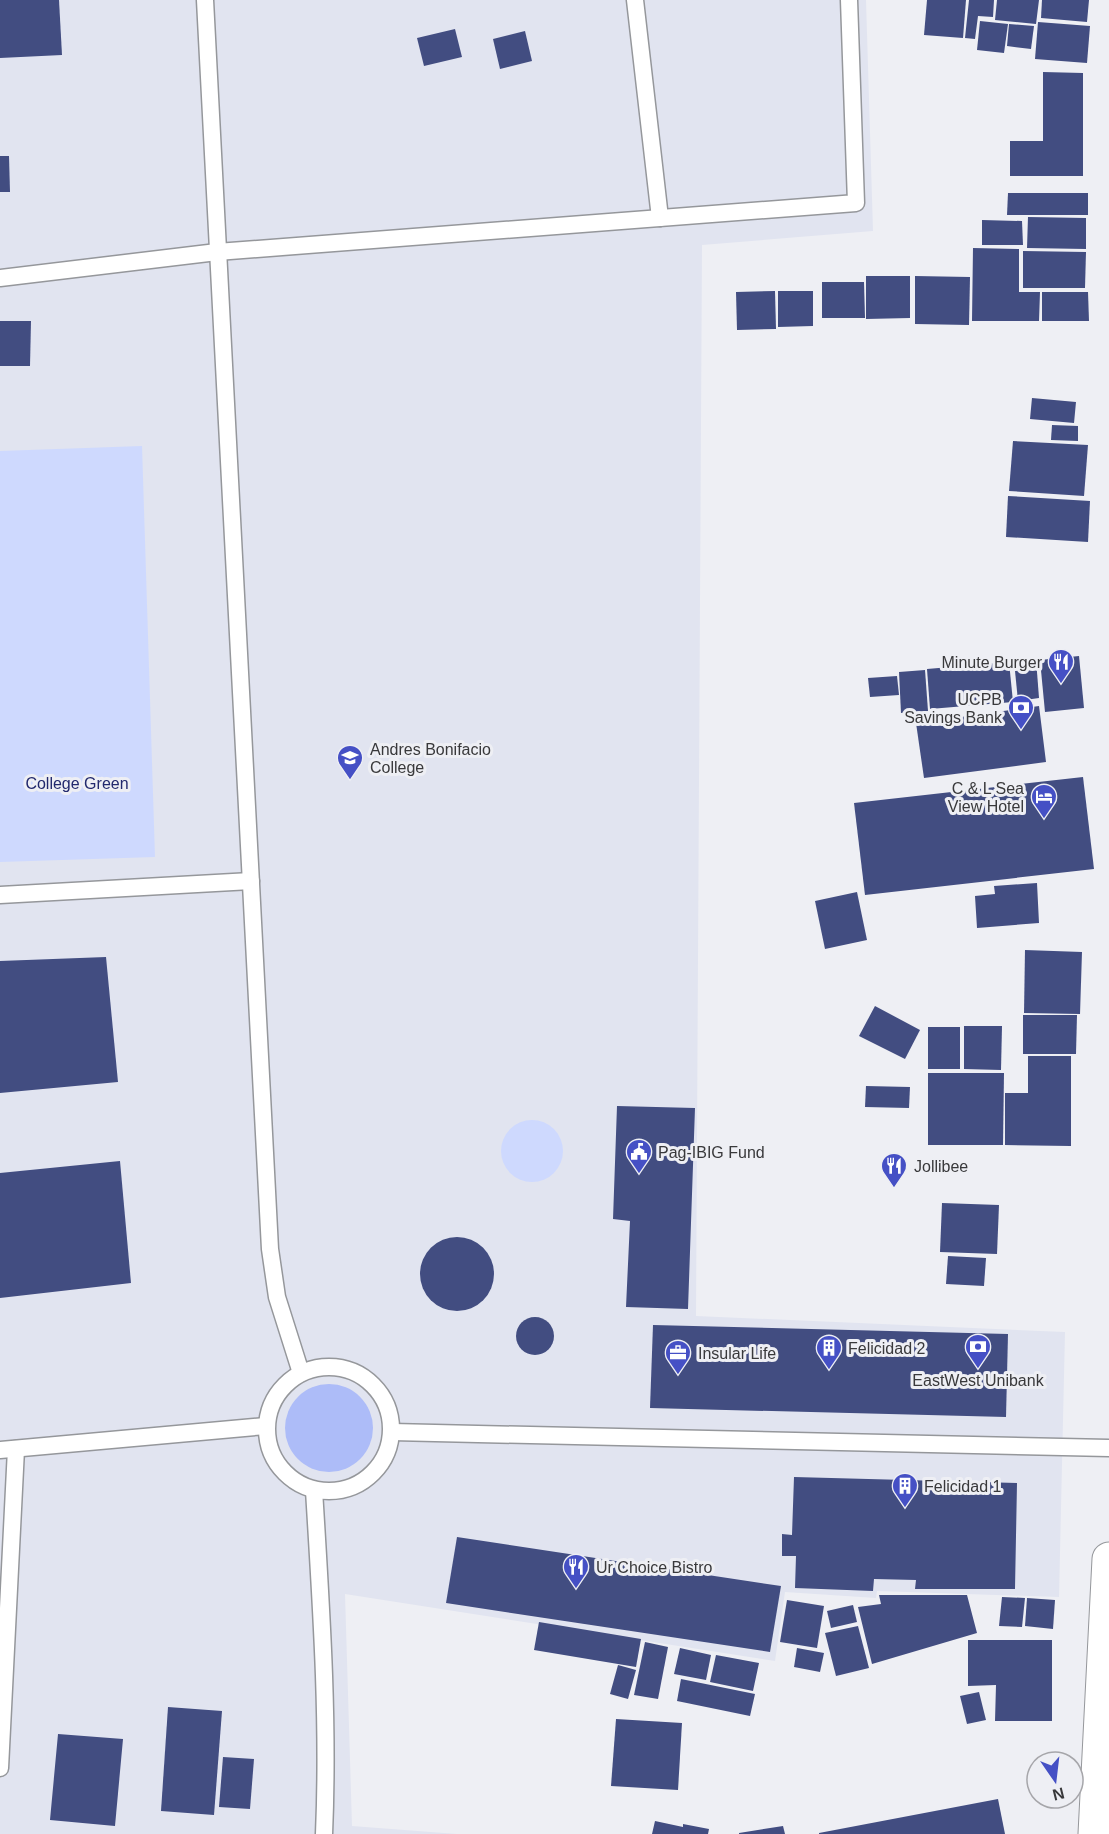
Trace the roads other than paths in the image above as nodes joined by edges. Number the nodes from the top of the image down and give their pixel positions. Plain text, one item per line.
1 (205, 0) edge
2 (635, 0) edge
3 (849, 0) edge
4 (660, 218) junction
5 (217, 252) junction
6 (0, 278) edge
7 (251, 881) junction
8 (0, 895) edge
9 (301, 1373) junction
10 (266, 1426) junction
11 (392, 1432) junction
12 (1109, 1448) edge
13 (8, 1450) edge
14 (314, 1490) junction
15 (1109, 1559) edge
16 (0, 1768) edge
17 (324, 1834) edge
18 (1095, 1834) edge

1 - 5 lane
2 - 4 lane
3 - 4 lane
4 - 5 lane
5 - 6 lane
5 - 7 lane
7 - 8 lane
7 - 9 lane
9 - 10 lane
9 - 11 lane
10 - 13 lane
10 - 14 lane
11 - 12 lane
11 - 14 lane
13 - 16 lane
14 - 17 lane
15 - 18 main road

